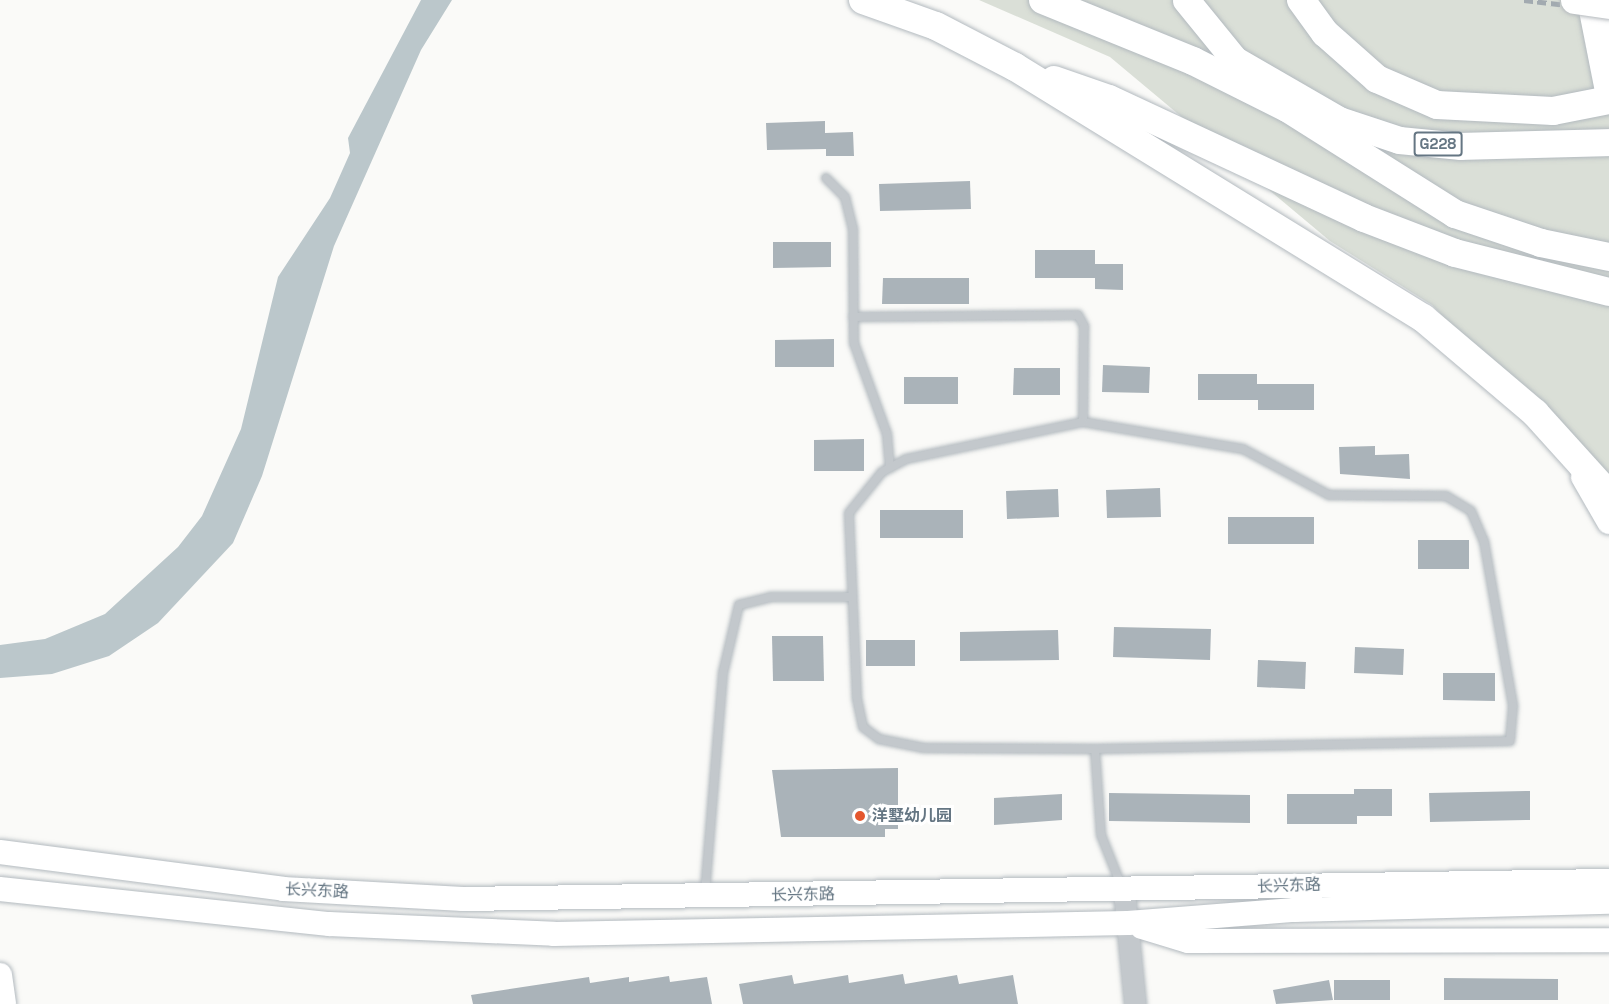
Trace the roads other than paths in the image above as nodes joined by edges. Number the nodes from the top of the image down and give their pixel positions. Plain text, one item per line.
1 (863, 0) edge
2 (1043, 0) edge
3 (1186, 0) edge
4 (1301, 0) edge
5 (1574, 0) edge
6 (1591, 0) edge
7 (1609, 5) edge
8 (1015, 67) junction
9 (1609, 91) edge
10 (1609, 100) edge
11 (1609, 142) edge
12 (826, 178) dead end
13 (1609, 257) edge
14 (1609, 292) edge
15 (853, 317) junction
16 (1083, 422) junction
17 (1564, 444) junction
18 (890, 468) junction
19 (1609, 495) edge
20 (1609, 522) edge
21 (850, 597) junction
22 (1095, 749) junction
23 (0, 852) edge
24 (1609, 881) edge
25 (0, 889) edge
26 (1124, 892) junction
27 (705, 896) junction
28 (1609, 902) edge
29 (1128, 923) junction
30 (1609, 940) edge
31 (0, 975) edge
32 (4, 1004) edge
33 (1136, 1004) edge

1 - 8 highway
2 - 13 highway
3 - 11 main road, G228
4 - 10 highway
5 - 7 main road, bridge
6 - 9 highway
8 - 14 highway
8 - 17 highway
12 - 15 lane
15 - 16 lane
15 - 18 lane
16 - 18 lane
16 - 22 lane
17 - 19 highway
17 - 20 main road
18 - 21 lane
21 - 22 lane
21 - 27 lane
22 - 26 lane
23 - 27 main road, 长兴东路
24 - 26 main road, 长兴东路
25 - 29 main road, 长兴东路
26 - 27 main road, 长兴东路
26 - 29 street
28 - 29 main road, 长兴东路
29 - 30 main road
29 - 33 street
31 - 32 main road

